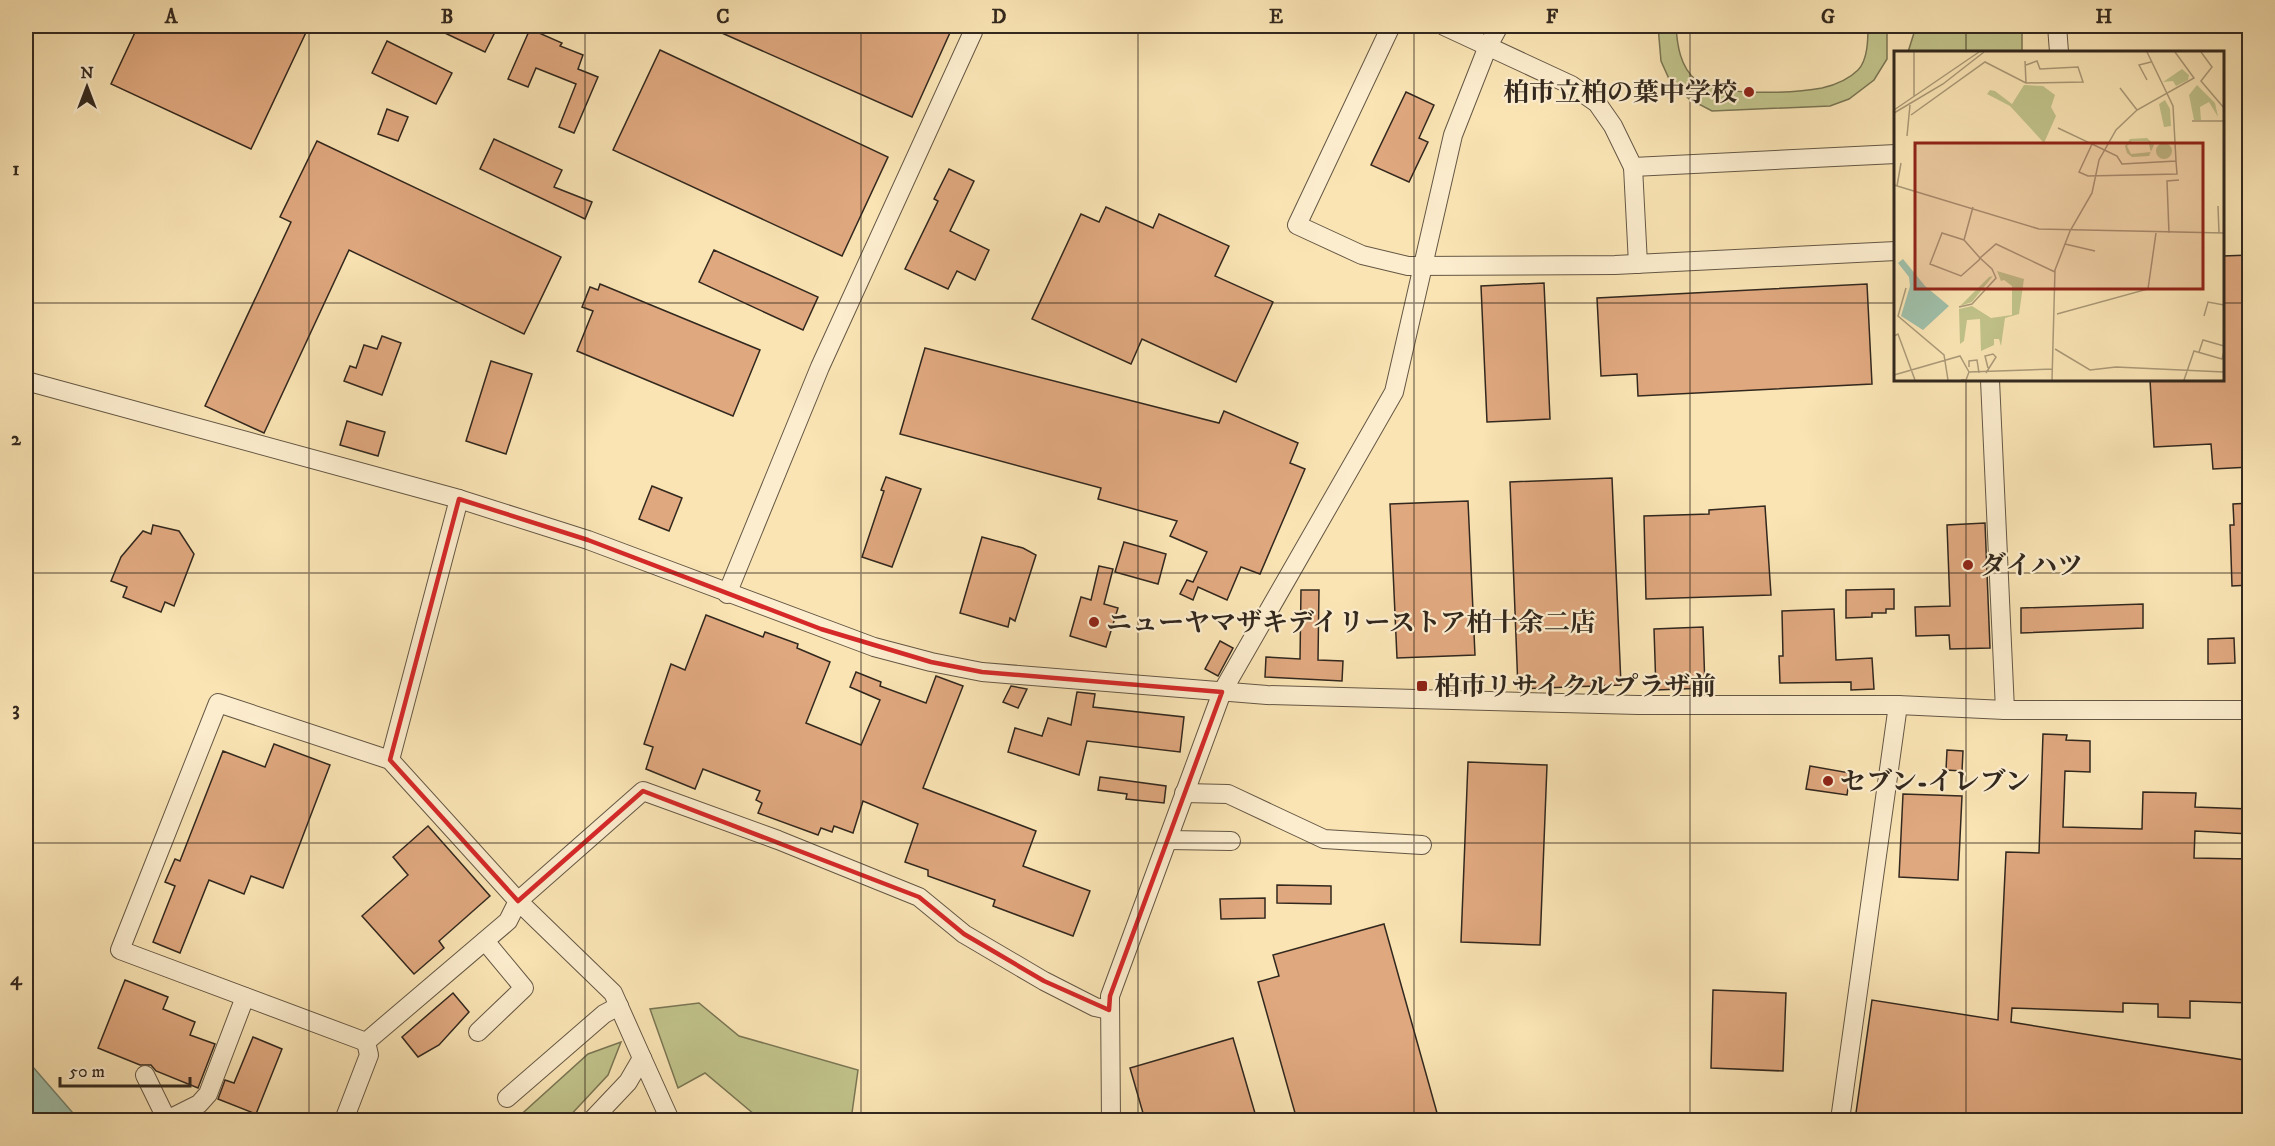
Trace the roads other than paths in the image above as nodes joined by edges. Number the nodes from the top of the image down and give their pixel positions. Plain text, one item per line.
1 (1391, 26) edge
2 (1444, 26) edge
3 (1499, 26) edge
4 (2057, 26) edge
5 (973, 32) dead end
6 (1488, 46) junction
7 (2059, 51) edge
8 (1894, 154) edge
9 (1633, 167) junction
10 (1894, 251) edge
11 (1638, 264) junction
12 (1422, 267) junction
13 (26, 381) edge
14 (1990, 381) edge
15 (459, 499) junction
16 (727, 594) junction
17 (1222, 692) junction
18 (1898, 705) junction
19 (2005, 710) junction
20 (2250, 710) edge
21 (390, 760) junction
22 (1185, 793) junction
23 (1168, 840) junction
24 (1231, 841) dead end
25 (1422, 845) dead end
26 (518, 901) junction
27 (485, 941) junction
28 (245, 997) junction
29 (619, 1006) junction
30 (1109, 1010) junction
31 (478, 1032) dead end
32 (366, 1042) junction
33 (642, 1058) junction
34 (146, 1075) dead end
35 (507, 1098) dead end
36 (344, 1120) edge
37 (592, 1120) edge
38 (670, 1120) edge
39 (1111, 1120) edge
40 (1840, 1120) edge

1 - 12 street
2 - 6 street
3 - 6 street
4 - 7 street
5 - 16 street
6 - 9 street
6 - 12 street
8 - 9 street
9 - 11 street
10 - 11 street
11 - 12 street
12 - 17 street
13 - 15 street
14 - 19 street
15 - 16 street
15 - 21 street
16 - 17 street
17 - 18 street
17 - 22 street
18 - 19 street
18 - 40 street
19 - 20 street
21 - 26 street
21 - 28 street
22 - 23 street
22 - 25 street
23 - 24 street
23 - 30 street
26 - 27 street
26 - 29 street
26 - 30 street
27 - 31 street
27 - 32 street
28 - 32 street
28 - 34 street
29 - 33 street
29 - 35 street
30 - 39 street
32 - 36 street
33 - 37 street
33 - 38 street

